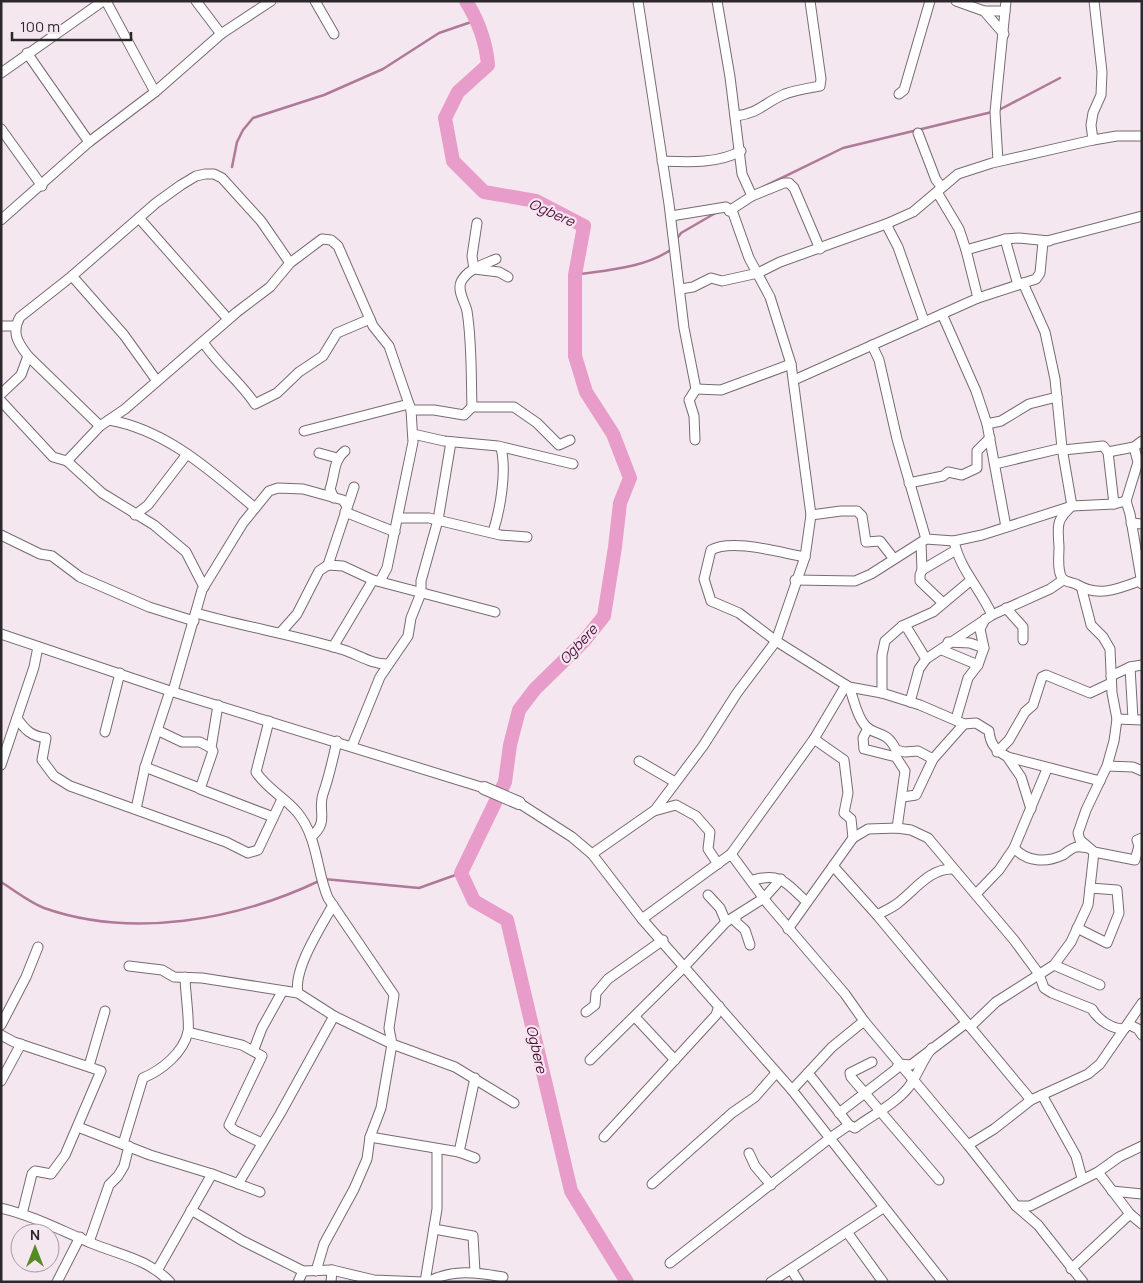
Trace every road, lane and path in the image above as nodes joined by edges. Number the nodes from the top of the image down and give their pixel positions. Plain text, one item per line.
1 (105, 1) edge
2 (196, 1) edge
3 (271, 1) edge
4 (315, 1) edge
5 (638, 1) edge
6 (717, 1) edge
7 (810, 1) edge
8 (930, 1) edge
9 (956, 1) edge
10 (1006, 1) edge
11 (1094, 1) edge
12 (984, 11) junction
13 (1005, 11) junction
14 (221, 34) junction
15 (334, 34) dead end
16 (1004, 34) junction
17 (27, 53) junction
18 (1, 73) edge
19 (155, 92) junction
20 (899, 94) dead end
21 (736, 116) junction
22 (1, 129) edge
23 (918, 133) dead end
24 (1142, 136) edge
25 (1093, 140) junction
26 (89, 142) junction
27 (741, 151) junction
28 (662, 161) junction
29 (998, 161) junction
30 (42, 186) junction
31 (940, 190) junction
32 (752, 196) junction
33 (729, 211) junction
34 (671, 216) junction
35 (1142, 216) edge
36 (139, 218) junction
37 (1, 220) edge
38 (477, 223) dead end
39 (886, 224) junction
40 (1004, 239) junction
41 (1049, 241) junction
42 (820, 249) junction
43 (966, 250) junction
44 (496, 259) dead end
45 (290, 264) junction
46 (474, 269) junction
47 (758, 274) junction
48 (72, 276) junction
49 (508, 277) dead end
50 (1021, 284) junction
51 (680, 289) junction
52 (978, 298) junction
53 (942, 314) junction
54 (228, 319) junction
55 (370, 319) junction
56 (924, 321) junction
57 (1, 326) edge
58 (15, 326) junction
59 (203, 342) junction
60 (872, 345) junction
61 (28, 356) junction
62 (791, 364) junction
63 (794, 380) junction
64 (156, 381) junction
65 (696, 389) junction
66 (1, 394) edge
67 (1057, 397) junction
68 (1, 401) edge
69 (410, 407) junction
70 (472, 408) junction
71 (109, 420) junction
72 (986, 424) junction
73 (100, 426) junction
74 (304, 431) dead end
75 (413, 434) junction
76 (990, 438) junction
77 (570, 440) dead end
78 (695, 440) dead end
79 (1142, 441) edge
80 (451, 442) junction
81 (501, 448) junction
82 (1134, 448) junction
83 (1062, 449) junction
84 (345, 451) dead end
85 (1108, 452) junction
86 (319, 453) dead end
87 (187, 454) junction
88 (337, 458) junction
89 (67, 461) junction
90 (573, 464) dead end
91 (995, 464) junction
92 (909, 484) junction
93 (354, 487) dead end
94 (334, 498) junction
95 (1126, 501) junction
96 (1114, 504) junction
97 (1072, 506) junction
98 (254, 508) junction
99 (346, 508) junction
100 (135, 515) junction
101 (811, 515) junction
102 (398, 518) junction
103 (438, 520) junction
104 (1131, 522) junction
105 (1142, 524) edge
106 (1006, 527) junction
107 (395, 532) junction
108 (493, 532) junction
109 (1, 535) edge
110 (527, 537) dead end
111 (923, 541) junction
112 (956, 550) junction
113 (805, 557) junction
114 (894, 559) junction
115 (328, 565) junction
116 (922, 570) junction
117 (377, 580) junction
118 (795, 580) junction
119 (970, 580) junction
120 (1063, 580) junction
121 (1141, 582) edge
122 (204, 587) junction
123 (1082, 590) junction
124 (421, 593) junction
125 (943, 603) junction
126 (1006, 608) junction
127 (496, 612) dead end
128 (195, 617) junction
129 (989, 617) junction
130 (902, 626) junction
131 (280, 632) junction
132 (1, 634) edge
133 (1023, 640) dead end
134 (776, 641) junction
135 (948, 642) junction
136 (38, 647) junction
137 (333, 647) junction
138 (984, 648) junction
139 (942, 650) junction
140 (926, 659) junction
141 (978, 665) junction
142 (1142, 665) edge
143 (1130, 667) junction
144 (385, 668) junction
145 (120, 673) junction
146 (1111, 680) junction
147 (847, 686) junction
148 (172, 691) junction
149 (882, 693) junction
150 (910, 702) junction
151 (218, 705) junction
152 (17, 718) junction
153 (1116, 719) junction
154 (1137, 719) edge
155 (269, 721) junction
156 (960, 721) junction
157 (868, 728) junction
158 (158, 731) junction
159 (105, 732) dead end
160 (814, 739) junction
161 (337, 741) junction
162 (352, 746) junction
163 (211, 748) junction
164 (4, 751) edge
165 (997, 752) junction
166 (1008, 757) junction
167 (933, 759) junction
168 (639, 761) dead end
169 (1, 764) edge
170 (1108, 766) junction
171 (145, 767) junction
172 (1047, 769) junction
173 (1142, 771) edge
174 (1100, 781) junction
175 (676, 782) junction
176 (199, 788) junction
177 (484, 788) joint
178 (903, 797) junction
179 (282, 799) junction
180 (519, 803) joint
181 (136, 809) junction
182 (1031, 809) junction
183 (653, 811) junction
184 (273, 817) junction
185 (897, 828) junction
186 (312, 837) junction
187 (853, 838) junction
188 (1142, 838) edge
189 (1014, 848) junction
190 (1092, 850) junction
191 (592, 854) junction
192 (731, 854) junction
193 (718, 864) junction
194 (833, 866) junction
195 (953, 869) junction
196 (753, 880) junction
197 (781, 880) junction
198 (1090, 888) junction
199 (976, 894) junction
200 (708, 895) dead end
201 (764, 898) junction
202 (807, 902) junction
203 (333, 905) junction
204 (877, 915) junction
205 (642, 918) junction
206 (736, 918) junction
207 (726, 922) junction
208 (788, 928) junction
209 (1077, 928) junction
210 (663, 940) junction
211 (750, 945) dead end
212 (38, 947) dead end
213 (1054, 965) junction
214 (129, 966) dead end
215 (684, 967) junction
216 (1039, 974) junction
217 (185, 978) junction
218 (1100, 985) dead end
219 (282, 992) junction
220 (298, 993) junction
221 (1142, 1002) edge
222 (719, 1006) junction
223 (105, 1011) dead end
224 (586, 1012) dead end
225 (334, 1016) junction
226 (634, 1017) junction
227 (864, 1021) junction
228 (1128, 1024) junction
229 (1, 1025) edge
230 (967, 1025) junction
231 (188, 1032) junction
232 (1, 1035) edge
233 (1142, 1035) edge
234 (21, 1044) junction
235 (392, 1044) junction
236 (932, 1048) junction
237 (254, 1049) junction
238 (590, 1060) dead end
239 (675, 1060) junction
240 (872, 1062) dead end
241 (899, 1064) junction
242 (89, 1066) junction
243 (776, 1073) junction
244 (808, 1073) junction
245 (476, 1078) junction
246 (913, 1079) junction
247 (1, 1081) edge
248 (792, 1090) junction
249 (864, 1092) junction
250 (1042, 1095) junction
251 (1030, 1100) junction
252 (514, 1103) dead end
253 (882, 1111) junction
254 (839, 1113) junction
255 (849, 1125) junction
256 (78, 1127) junction
257 (370, 1137) junction
258 (604, 1137) dead end
259 (830, 1138) junction
260 (262, 1143) junction
261 (126, 1145) junction
262 (968, 1145) junction
263 (1142, 1146) edge
264 (437, 1150) junction
265 (459, 1152) junction
266 (749, 1153) dead end
267 (475, 1158) dead end
268 (1098, 1172) junction
269 (212, 1174) junction
270 (1082, 1178) junction
271 (939, 1180) dead end
272 (238, 1184) junction
273 (652, 1184) dead end
274 (771, 1185) junction
275 (1112, 1191) junction
276 (260, 1192) dead end
277 (1142, 1194) edge
278 (1016, 1206) junction
279 (1, 1208) edge
280 (884, 1208) junction
281 (191, 1210) junction
282 (22, 1214) junction
283 (1130, 1214) junction
284 (1142, 1224) edge
285 (434, 1229) junction
286 (847, 1232) junction
287 (84, 1240) junction
288 (670, 1263) dead end
289 (158, 1269) junction
290 (791, 1269) junction
291 (1071, 1269) junction
292 (332, 1270) junction
293 (302, 1271) junction
294 (316, 1271) junction
295 (475, 1272) junction
296 (503, 1277) dead end
297 (940, 1279) edge
298 (57, 1282) edge
299 (170, 1282) edge
300 (298, 1282) edge
301 (331, 1282) edge
302 (425, 1282) edge
303 (771, 1282) edge
304 (799, 1282) edge
305 (882, 1282) edge
306 (929, 1282) edge
307 (1083, 1282) edge

1 - 17 street
1 - 19 street
2 - 14 street
3 - 14 street
4 - 15 street
5 - 28 street
6 - 21 street
7 - 21 street
8 - 20 street
9 - 12 street
10 - 13 street
11 - 25 street
12 - 13 street
12 - 16 street
13 - 16 street
14 - 19 street
16 - 29 street
17 - 18 street
17 - 26 street
19 - 26 street
21 - 27 street
22 - 30 street
23 - 31 street
24 - 25 street
25 - 29 street
26 - 30 street
27 - 28 street
27 - 32 street
28 - 34 street
29 - 31 street
30 - 37 street
31 - 39 street
31 - 43 street
32 - 33 street
32 - 42 street
33 - 34 street
33 - 47 street
34 - 51 street
35 - 41 street
36 - 45 street
36 - 48 street
36 - 54 street
38 - 46 street
39 - 42 street
39 - 56 street
40 - 41 street
40 - 43 street
40 - 50 street
41 - 50 street
42 - 47 street
43 - 52 street
44 - 46 street
45 - 54 street
45 - 55 street
46 - 49 street
46 - 70 street
47 - 51 street
47 - 62 street
48 - 58 street
48 - 64 street
50 - 52 street
50 - 67 street
51 - 65 street
52 - 53 street
53 - 56 street
53 - 72 street
54 - 59 street
55 - 59 street
55 - 69 street
56 - 60 street
57 - 58 street
58 - 61 street
59 - 64 street
60 - 63 street
60 - 92 street
61 - 66 street
61 - 73 street
62 - 63 street
62 - 65 street
63 - 101 street
64 - 71 street
65 - 78 street
67 - 72 street
67 - 83 street
68 - 89 street
69 - 70 street
69 - 74 street
69 - 75 street
70 - 77 street
71 - 73 street
71 - 87 street
72 - 76 street
73 - 89 street
75 - 80 street
75 - 102 street
76 - 91 street
76 - 92 street
79 - 82 street
80 - 81 street
80 - 103 street
81 - 90 street
81 - 108 street
82 - 85 street
82 - 95 street
83 - 85 street
83 - 91 street
83 - 97 street
84 - 88 street
85 - 96 street
86 - 88 street
87 - 98 street
87 - 100 street
88 - 94 street
89 - 100 street
91 - 106 street
92 - 111 street
93 - 99 street
94 - 98 street
94 - 99 street
95 - 96 street
95 - 104 street
96 - 97 street
97 - 106 street
97 - 120 street
98 - 122 street
99 - 107 street
99 - 115 street
100 - 122 street
101 - 113 street
101 - 114 street
102 - 103 street
102 - 107 street
103 - 108 street
103 - 124 street
104 - 105 street
104 - 121 street
106 - 112 street
107 - 117 street
108 - 110 street
109 - 128 street
111 - 112 street
111 - 114 street
111 - 116 street
112 - 116 street
112 - 119 street
113 - 118 street
113 - 134 street
114 - 118 street
115 - 117 street
115 - 131 street
116 - 125 street
117 - 124 street
117 - 137 street
118 - 134 street
119 - 125 street
119 - 129 street
120 - 123 street
120 - 126 street
121 - 123 street
122 - 128 street
123 - 146 street
124 - 127 street
124 - 144 street
125 - 130 street
126 - 129 street
126 - 133 street
128 - 131 street
128 - 148 street
129 - 135 street
129 - 138 street
130 - 140 street
130 - 149 street
131 - 137 street
132 - 136 street
134 - 147 street
134 - 175 street
135 - 138 street
135 - 139 street
136 - 145 street
136 - 152 street
137 - 144 street
138 - 141 street
139 - 140 street
139 - 141 street
140 - 150 street
141 - 156 street
142 - 143 street
143 - 146 street
143 - 154 street
144 - 162 street
145 - 148 street
145 - 159 street
146 - 153 street
146 - 165 street
147 - 149 street
147 - 157 street
147 - 160 street
148 - 151 street
148 - 158 street
149 - 150 street
150 - 156 street
151 - 155 street
151 - 163 street
152 - 164 street
152 - 181 street
153 - 154 street
153 - 170 street
155 - 161 street
155 - 179 street
156 - 165 street
156 - 167 street
157 - 167 street
157 - 178 street
158 - 163 street
158 - 171 street
160 - 187 street
160 - 192 street
161 - 162 street
161 - 186 street
162 - 177 street
163 - 176 street
164 - 169 street
165 - 166 street
166 - 172 street
166 - 182 street
167 - 178 street
168 - 175 street
170 - 173 street
170 - 174 street
171 - 176 street
171 - 181 street
172 - 174 street
172 - 182 street
174 - 190 street
175 - 183 street
176 - 184 street
177 - 180 street
178 - 185 street
179 - 184 street
179 - 186 street
180 - 191 street
181 - 184 street
182 - 189 street
183 - 191 street
183 - 193 street
185 - 187 street
185 - 195 street
186 - 203 street
187 - 194 street
188 - 190 street
189 - 190 street
189 - 199 street
190 - 198 street
191 - 205 street
192 - 193 street
192 - 196 street
193 - 205 street
194 - 202 street
194 - 204 street
195 - 199 street
195 - 204 street
196 - 197 street
196 - 201 street
197 - 201 street
197 - 202 street
198 - 209 street
198 - 209 street
199 - 216 street
200 - 207 street
201 - 206 street
201 - 208 street
202 - 208 street
203 - 220 street
203 - 235 street
204 - 230 street
205 - 210 street
206 - 207 street
206 - 211 street
207 - 215 street
208 - 227 street
209 - 213 street
210 - 215 street
210 - 224 street
212 - 229 street
213 - 216 street
213 - 218 street
214 - 217 street
215 - 222 street
215 - 226 street
216 - 228 street
216 - 230 street
217 - 219 street
217 - 231 street
219 - 220 street
219 - 237 street
220 - 225 street
221 - 228 street
222 - 239 street
222 - 243 street
223 - 242 street
225 - 235 street
225 - 260 street
226 - 238 street
226 - 239 street
227 - 241 street
227 - 244 street
228 - 233 street
228 - 250 street
230 - 236 street
230 - 251 street
231 - 237 street
231 - 261 street
232 - 234 street
234 - 242 street
234 - 247 street
235 - 245 street
235 - 257 street
236 - 241 street
236 - 246 street
237 - 260 street
239 - 258 street
240 - 249 street
241 - 246 street
241 - 249 street
242 - 256 street
243 - 248 street
243 - 273 street
244 - 248 street
244 - 254 street
245 - 252 street
245 - 265 street
246 - 253 street
246 - 262 street
248 - 259 street
249 - 253 street
249 - 254 street
250 - 251 street
250 - 270 street
251 - 262 street
253 - 255 street
253 - 271 street
254 - 255 street
255 - 259 street
256 - 261 street
256 - 282 street
257 - 264 street
257 - 294 street
259 - 274 street
259 - 280 street
260 - 272 street
261 - 269 street
261 - 287 street
262 - 278 street
263 - 268 street
264 - 265 street
264 - 285 street
265 - 267 street
266 - 274 street
268 - 270 street
268 - 275 street
269 - 272 street
269 - 281 street
270 - 278 street
272 - 276 street
274 - 288 street
275 - 277 street
275 - 283 street
278 - 291 street
279 - 282 street
280 - 286 street
280 - 297 street
281 - 289 street
281 - 293 street
282 - 287 street
283 - 284 street
283 - 291 street
285 - 295 street
285 - 302 street
286 - 290 street
286 - 305 street
287 - 289 street
287 - 298 street
289 - 299 street
290 - 303 street
290 - 304 street
291 - 307 street
292 - 294 street
292 - 301 street
292 - 302 street
293 - 294 street
293 - 300 street
295 - 296 street
295 - 302 street
297 - 306 street

